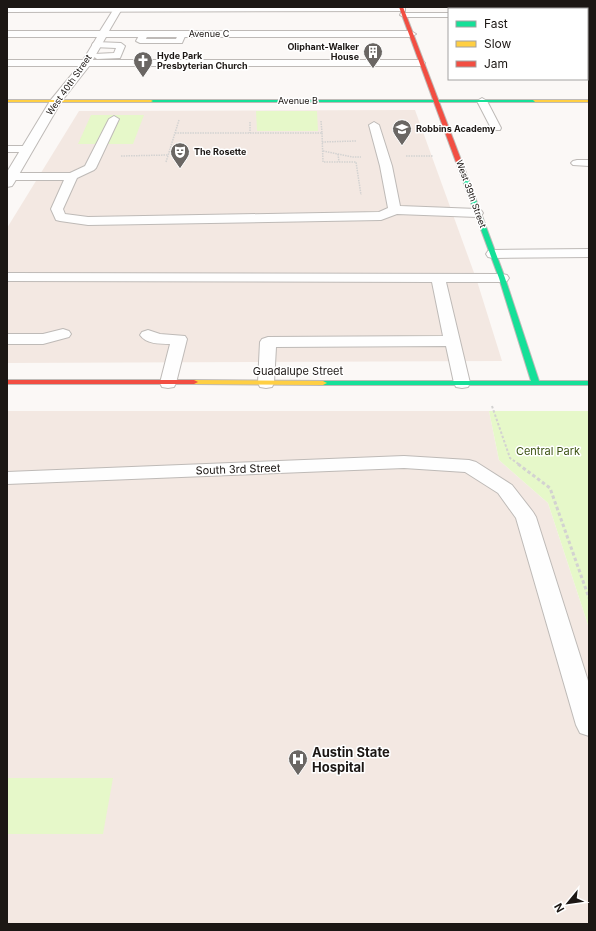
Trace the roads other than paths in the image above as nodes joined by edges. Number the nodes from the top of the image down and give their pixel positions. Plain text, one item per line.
1 (118, 9) edge
2 (7, 10) edge
3 (403, 10) edge
4 (448, 15) edge
5 (7, 34) edge
6 (103, 34) junction
7 (411, 34) junction
8 (142, 37) junction
9 (96, 45) junction
10 (121, 46) junction
11 (88, 59) junction
12 (7, 63) edge
13 (421, 63) junction
14 (7, 101) edge
15 (56, 101) junction
16 (436, 101) junction
17 (482, 101) junction
18 (589, 101) edge
19 (114, 119) dead end
20 (374, 125) dead end
21 (496, 128) dead end
22 (7, 149) edge
23 (28, 149) junction
24 (577, 163) dead end
25 (589, 163) edge
26 (72, 176) junction
27 (9, 180) edge
28 (395, 210) junction
29 (477, 213) junction
30 (589, 253) edge
31 (493, 254) junction
32 (7, 277) edge
33 (438, 278) junction
34 (502, 278) junction
35 (7, 339) edge
36 (61, 339) dead end
37 (151, 339) dead end
38 (452, 341) junction
39 (7, 382) edge
40 (168, 383) junction
41 (266, 383) junction
42 (462, 383) junction
43 (536, 383) junction
44 (589, 383) edge
45 (7, 478) edge
46 (589, 725) edge

1 - 2 lane
1 - 3 lane
1 - 6 street, West 40th Street
3 - 4 lane
3 - 7 street, West 39th Street
5 - 6 street, Avenue C
6 - 8 street, Avenue C
6 - 9 street, West 40th Street
7 - 8 street, Avenue C
7 - 13 street, West 39th Street
8 - 10 lane
9 - 10 lane
9 - 11 street, West 40th Street
10 - 11 lane
11 - 12 lane
11 - 13 lane
11 - 15 street, West 40th Street
13 - 16 street, West 39th Street
14 - 15 street, Avenue B
15 - 16 street, Avenue B
15 - 23 street, West 40th Street
16 - 17 street, Avenue B
16 - 29 street, West 39th Street
17 - 18 street, Avenue B
17 - 21 lane
19 - 26 lane
20 - 28 lane
22 - 23 lane
23 - 27 street, West 40th Street
24 - 25 lane
26 - 27 lane
26 - 28 lane
28 - 29 lane
29 - 31 street, West 39th Street
30 - 31 lane
31 - 34 street, West 39th Street
32 - 33 lane
33 - 34 lane
33 - 38 lane
34 - 43 street, West 39th Street
35 - 36 lane
37 - 40 lane
38 - 41 lane
38 - 42 lane
39 - 40 street, Guadalupe Street
40 - 41 street, Guadalupe Street
41 - 42 street, Guadalupe Street
42 - 43 street, Guadalupe Street
43 - 44 street, Guadalupe Street
45 - 46 lane, South 3rd Street

